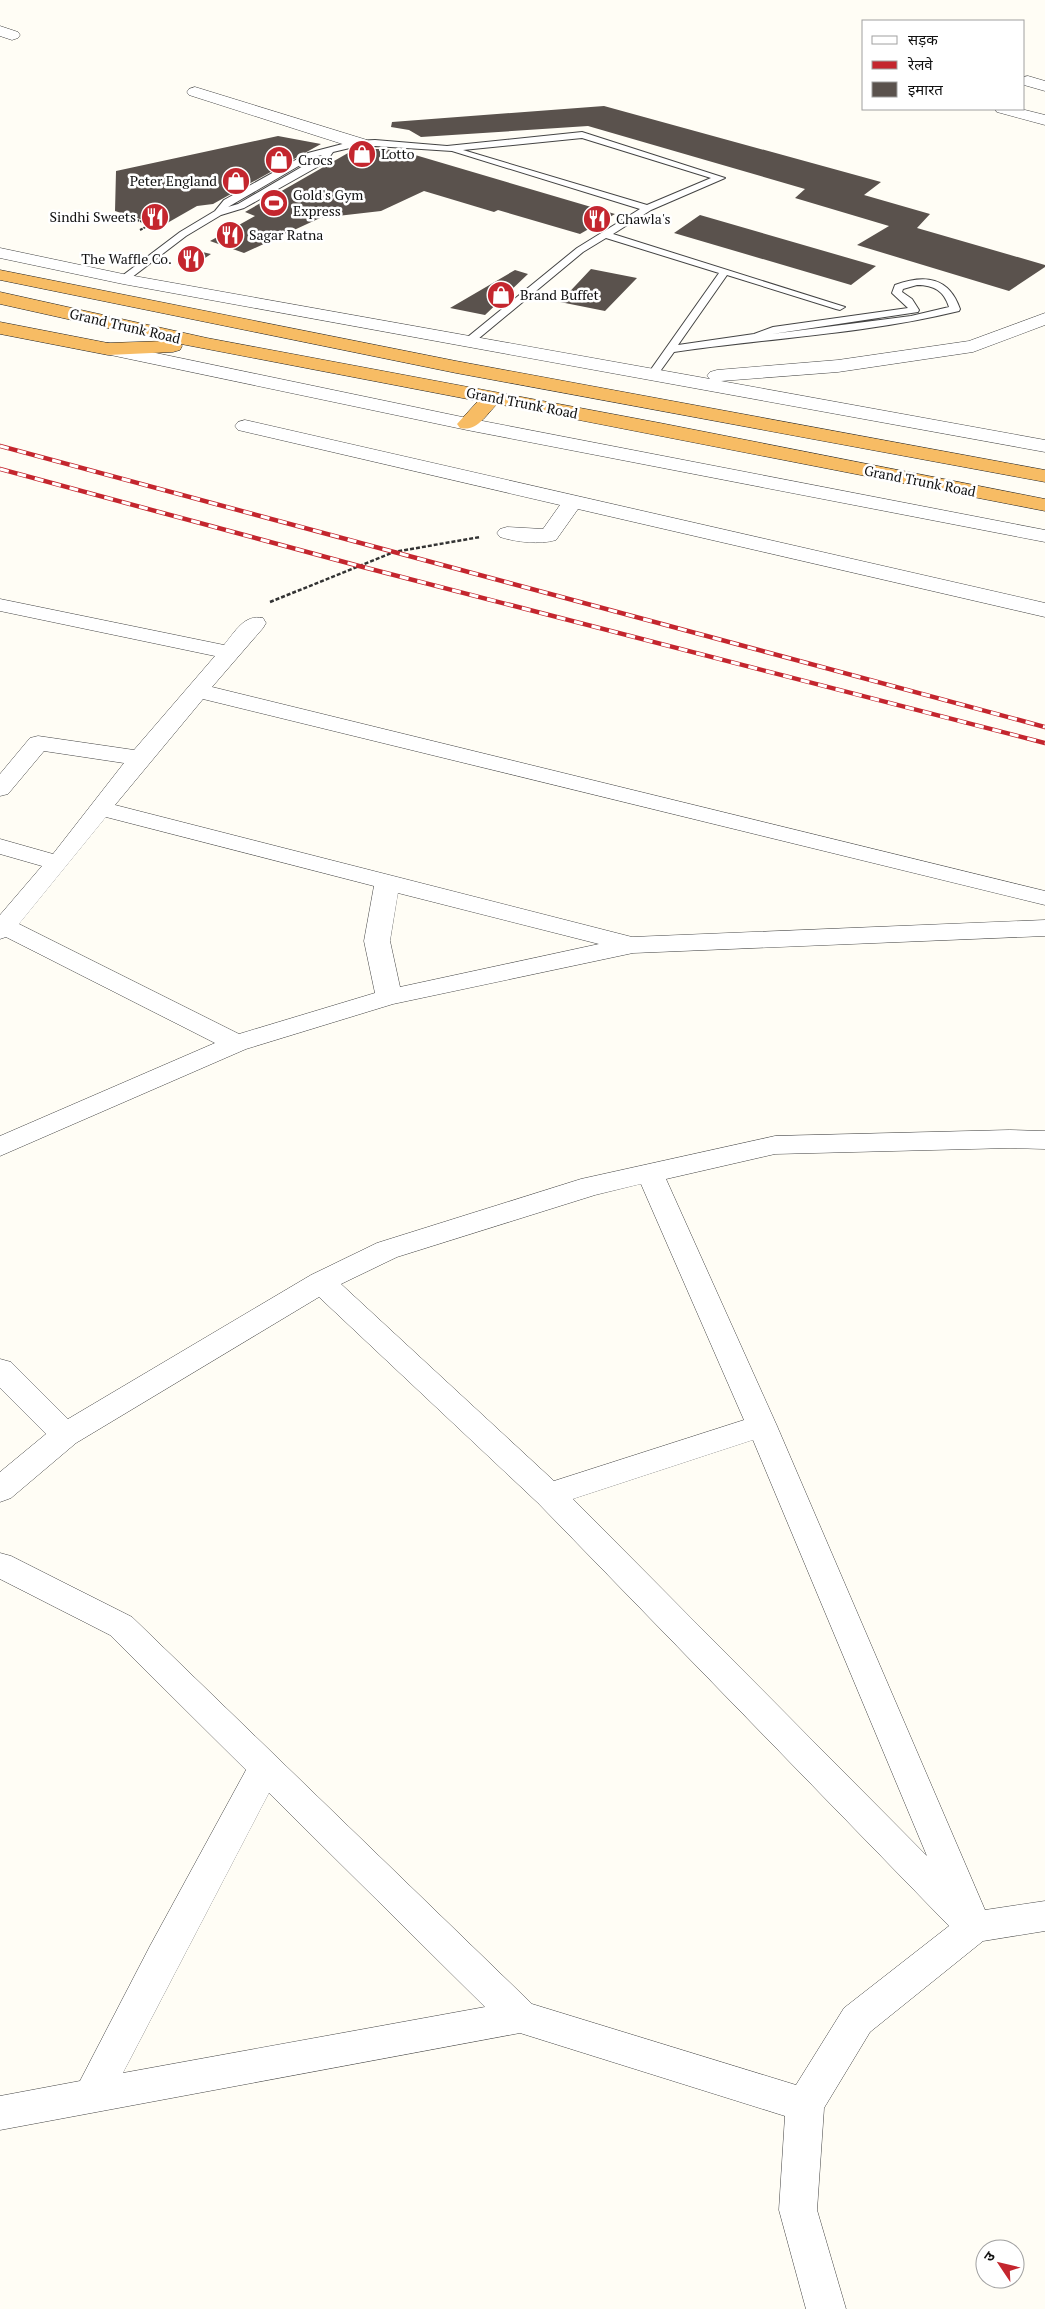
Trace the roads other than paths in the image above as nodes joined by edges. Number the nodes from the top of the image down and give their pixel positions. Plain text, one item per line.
1 (1028, 81) dead end
2 (1045, 86) edge
3 (195, 92) dead end
4 (1007, 110) edge
5 (1045, 120) edge
6 (361, 144) junction
7 (447, 148) junction
8 (648, 208) junction
9 (606, 235) junction
10 (0, 253) edge
11 (725, 271) junction
12 (0, 275) edge
13 (123, 279) junction
14 (0, 298) edge
15 (840, 307) dead end
16 (1045, 319) edge
17 (7, 329) edge
18 (756, 336) junction
19 (468, 342) junction
20 (207, 344) junction
21 (671, 349) junction
22 (108, 350) junction
23 (838, 366) junction
24 (652, 374) junction
25 (678, 379) junction
26 (492, 398) junction
27 (832, 407) junction
28 (467, 424) junction
29 (245, 426) dead end
30 (1045, 446) edge
31 (1045, 476) edge
32 (573, 500) junction
33 (1045, 505) edge
34 (507, 533) road end
35 (1045, 536) edge
36 (0, 605) edge
37 (1045, 610) edge
38 (255, 623) road end
39 (230, 653) junction
40 (199, 691) junction
41 (140, 758) junction
42 (0, 790) edge
43 (101, 809) junction
44 (0, 846) edge
45 (58, 863) junction
46 (387, 882) junction
47 (1045, 898) edge
48 (1045, 928) edge
49 (2, 929) edge
50 (633, 945) junction
51 (389, 998) junction
52 (237, 1043) junction
53 (1045, 1140) edge
54 (0, 1148) edge
55 (650, 1173) junction
56 (322, 1282) junction
57 (0, 1370) edge
58 (762, 1426) junction
59 (65, 1434) junction
60 (0, 1490) edge
61 (549, 1495) junction
62 (0, 1565) edge
63 (265, 1767) junction
64 (1045, 1916) edge
65 (974, 1927) junction
66 (520, 2017) junction
67 (92, 2096) junction
68 (805, 2106) junction
69 (0, 2113) edge
70 (826, 2309) edge

1 - 2 street
3 - 6 street
4 - 5 street
6 - 7 lane
6 - 13 lane
7 - 8 lane
7 - 8 lane
8 - 9 lane
9 - 11 lane
9 - 19 lane
10 - 13 street
11 - 15 lane
11 - 21 lane
12 - 31 highway, Grand Trunk Road
13 - 19 street
14 - 20 highway, Grand Trunk Road
16 - 23 street
17 - 22 highway
18 - 18 lane
18 - 21 lane
19 - 24 street
20 - 22 highway
20 - 26 highway, Grand Trunk Road
21 - 24 lane
22 - 28 street
23 - 25 street
23 - 27 street
24 - 25 street
25 - 27 street
26 - 28 highway
26 - 33 highway, Grand Trunk Road
27 - 30 street
28 - 35 street
29 - 32 street
32 - 34 street
32 - 37 street
36 - 39 street
38 - 39 street
39 - 40 street
40 - 41 street
40 - 47 street
41 - 42 street
41 - 43 street
43 - 45 street
43 - 46 street
44 - 45 street
45 - 49 street
46 - 50 street
46 - 51 street
48 - 50 street
49 - 52 street
50 - 51 street
51 - 52 street
52 - 54 street
53 - 55 street
55 - 56 street
55 - 58 street
56 - 59 street
56 - 61 street
57 - 59 street
58 - 61 street
58 - 65 street
59 - 60 street
61 - 65 street
62 - 63 street
63 - 66 street
63 - 67 street
64 - 65 street
65 - 68 street
66 - 67 street
66 - 68 street
67 - 69 street
68 - 70 street

